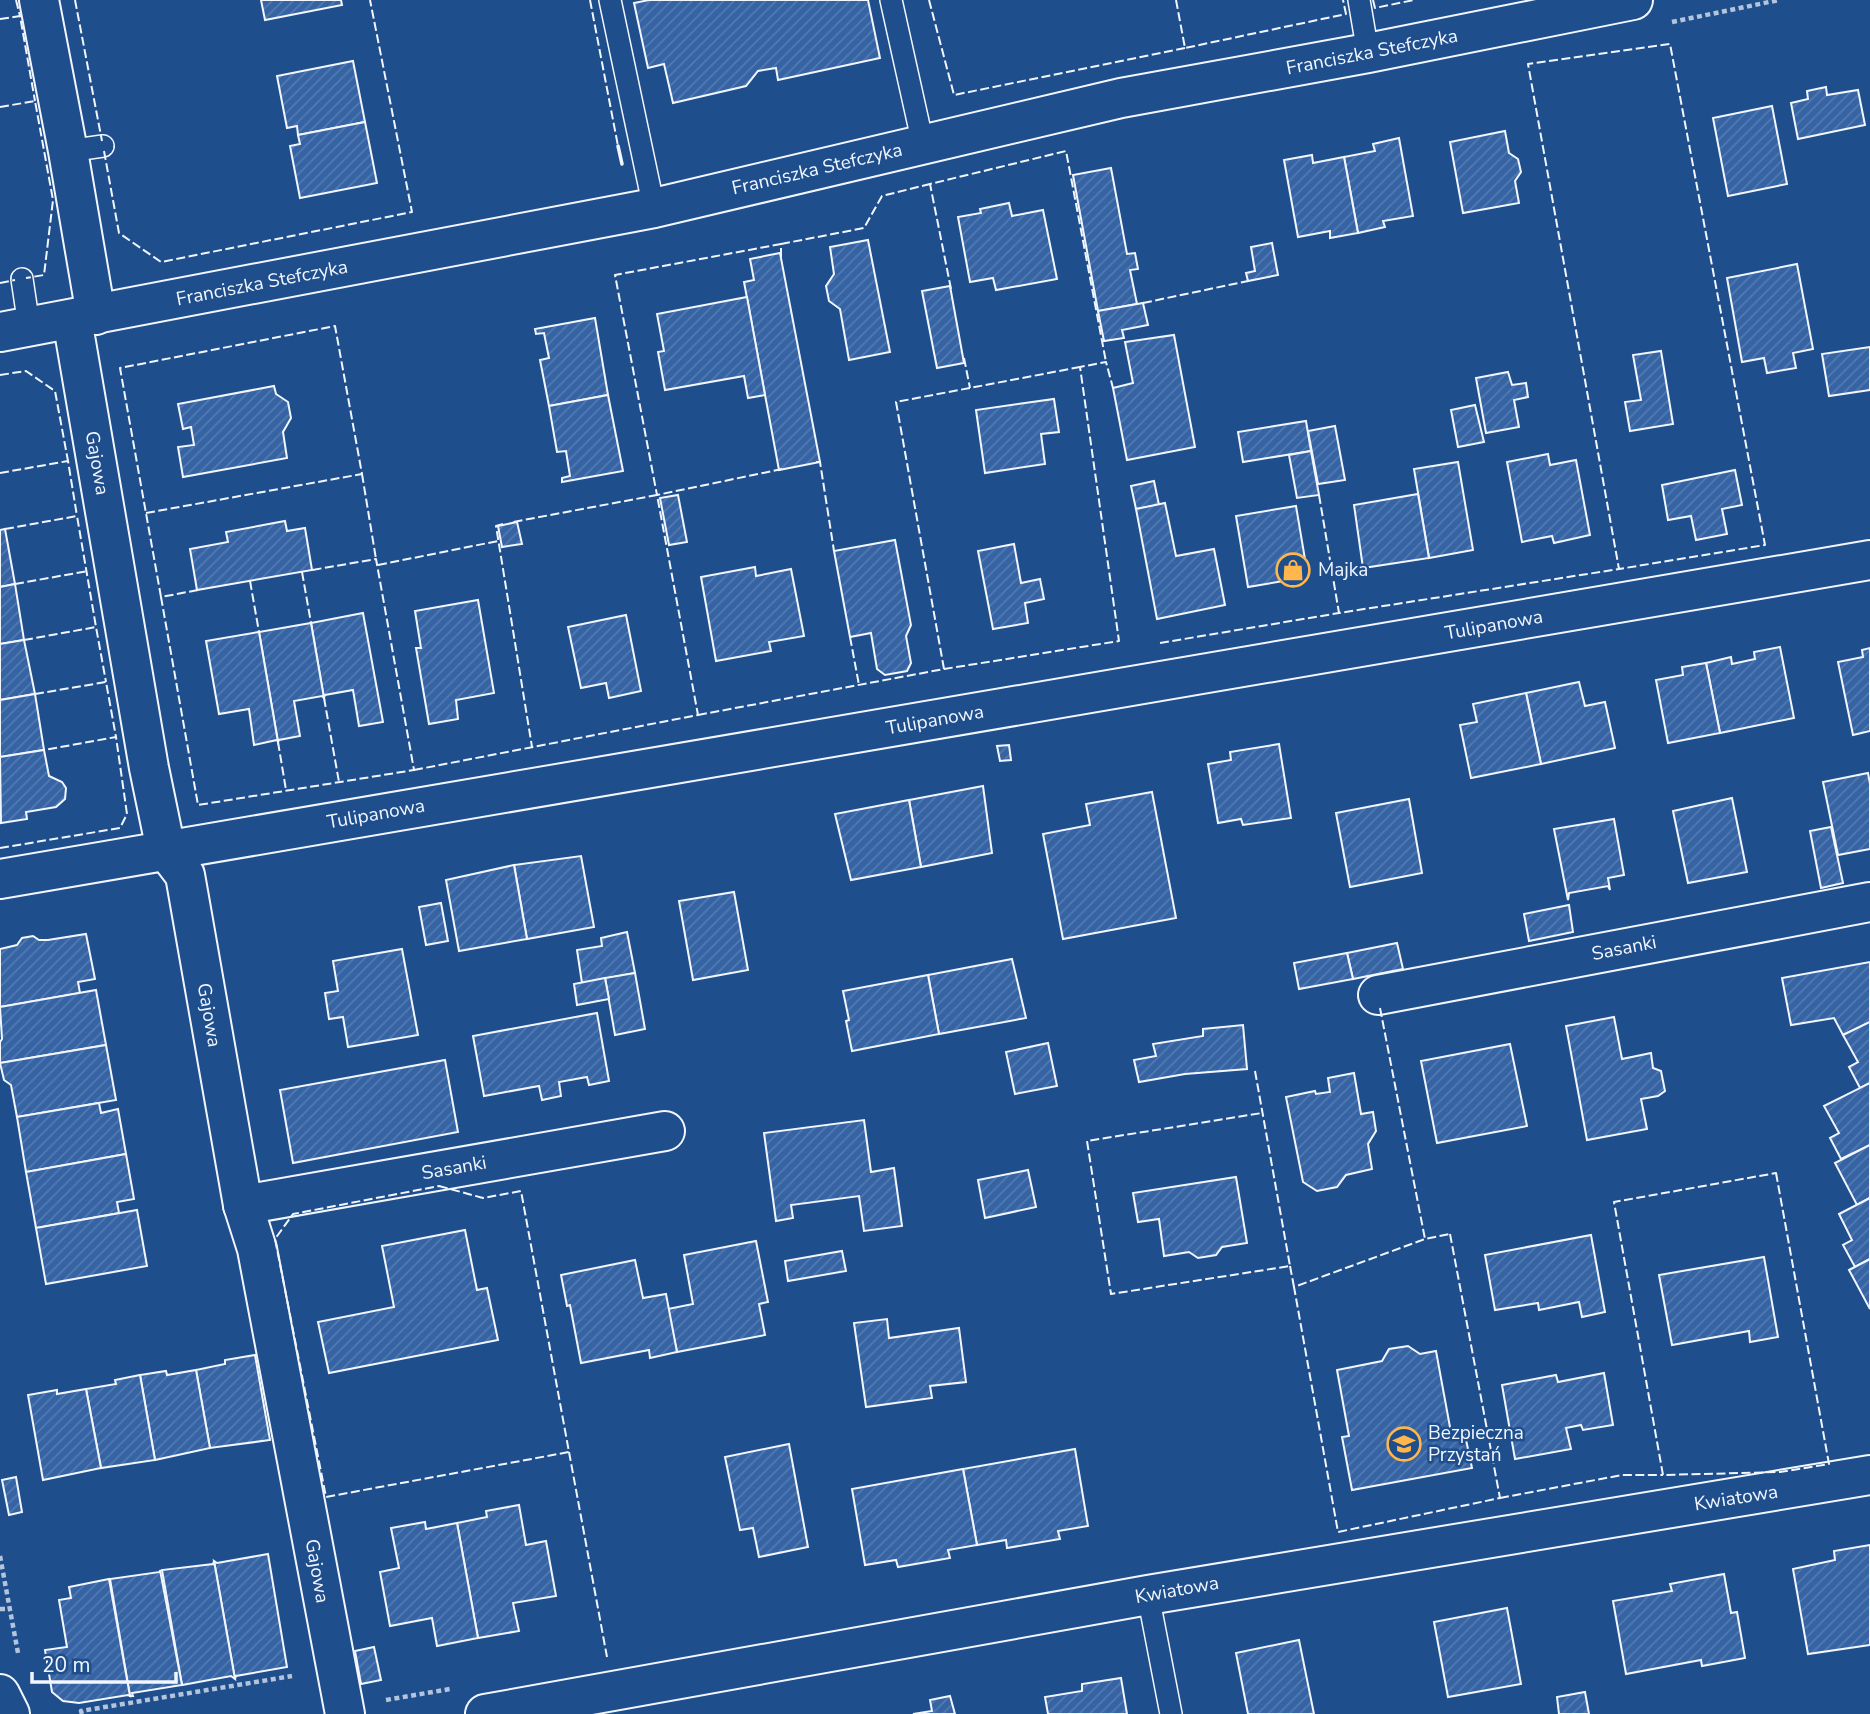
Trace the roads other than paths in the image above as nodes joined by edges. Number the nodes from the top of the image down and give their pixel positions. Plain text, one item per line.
1 (39, 0) edge
2 (610, 0) edge
3 (891, 0) edge
4 (1359, 0) edge
5 (1633, 0) edge
6 (1368, 53) junction
7 (923, 144) junction
8 (653, 208) junction
9 (22, 279) dead end
10 (84, 317) junction
11 (14, 329) edge
12 (1870, 560) edge
13 (166, 850) junction
14 (0, 879) edge
15 (1870, 902) edge
16 (1378, 995) dead end
17 (665, 1132) dead end
18 (243, 1205) junction
19 (1870, 1475) edge
20 (1148, 1595) junction
21 (0, 1694) edge
22 (10, 1714) edge
23 (345, 1714) edge
24 (485, 1714) edge
25 (1171, 1714) edge

1 - 10 street, Gajowa
2 - 8 lane
3 - 7 lane
4 - 6 lane
5 - 6 street, Franciszka Stefczyka
6 - 7 street, Franciszka Stefczyka
7 - 8 street, Franciszka Stefczyka
8 - 10 street, Franciszka Stefczyka
9 - 11 lane
10 - 11 street, Franciszka Stefczyka
10 - 13 street, Gajowa
12 - 13 street, Tulipanowa
13 - 14 street, Tulipanowa
13 - 18 street, Gajowa
15 - 16 street, Sasanki
17 - 18 street, Sasanki
18 - 23 street, Gajowa
19 - 20 street, Kwiatowa
20 - 24 street, Kwiatowa
20 - 25 lane
21 - 22 street

